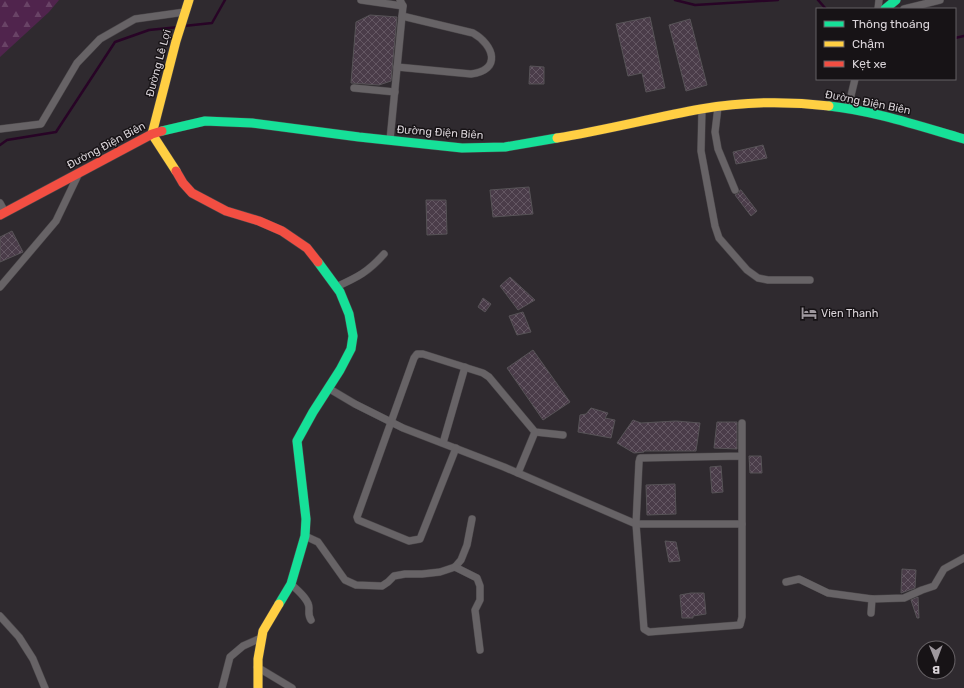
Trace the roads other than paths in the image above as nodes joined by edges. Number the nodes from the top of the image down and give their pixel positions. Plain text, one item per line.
1 (189, 0) edge
2 (361, 0) edge
3 (896, 0) edge
4 (940, 0) edge
5 (401, 3) edge
6 (886, 8) edge
7 (908, 8) edge
8 (185, 12) junction
9 (402, 16) junction
10 (397, 67) junction
11 (855, 80) edge
12 (354, 88) dead end
13 (395, 92) junction
14 (718, 107) junction
15 (848, 108) junction
16 (702, 109) junction
17 (0, 129) edge
18 (152, 134) junction
19 (964, 139) edge
20 (390, 140) junction
21 (80, 172) junction
22 (735, 190) dead end
23 (0, 203) edge
24 (3, 214) edge
25 (384, 254) dead end
26 (810, 280) dead end
27 (0, 287) edge
28 (336, 287) junction
29 (466, 368) junction
30 (328, 388) junction
31 (392, 423) junction
32 (742, 423) dead end
33 (534, 432) junction
34 (563, 435) dead end
35 (443, 443) junction
36 (456, 448) junction
37 (742, 456) junction
38 (518, 473) junction
39 (472, 519) dead end
40 (636, 524) junction
41 (742, 524) junction
42 (304, 536) junction
43 (964, 558) edge
44 (455, 567) junction
45 (786, 582) dead end
46 (291, 584) junction
47 (872, 599) junction
48 (871, 613) dead end
49 (0, 616) edge
50 (311, 620) dead end
51 (261, 638) junction
52 (480, 650) dead end
53 (257, 668) junction
54 (45, 688) edge
55 (222, 688) edge
56 (258, 688) edge
57 (292, 688) edge

1 - 8 main road, Đường Lê Lợi
2 - 5 street
3 - 6 main road
4 - 7 street
5 - 9 street
8 - 17 street
8 - 18 main road, Đường Lê Lợi
9 - 10 street
9 - 10 street
10 - 13 street
11 - 15 street
12 - 13 street
13 - 20 street
14 - 15 main road, Đường Điện Biên
14 - 16 main road, Đường Điện Biên
14 - 22 street
15 - 19 main road, Đường Điện Biên
16 - 20 main road, Đường Điện Biên
16 - 26 street
18 - 20 main road, Đường Điện Biên
18 - 21 main road, Đường Điện Biên
18 - 28 main road
21 - 24 main road, Đường Điện Biên
21 - 27 street
23 - 24 street
25 - 28 street
28 - 30 main road
29 - 31 street
29 - 33 street
29 - 35 street
30 - 31 street
30 - 42 main road
31 - 35 street
31 - 36 street
32 - 37 street
33 - 34 street
33 - 38 street
35 - 36 street
36 - 38 street
37 - 40 street
37 - 41 street
38 - 40 street
39 - 44 street
40 - 41 street
40 - 41 street
42 - 44 street
42 - 46 main road
43 - 47 street
44 - 52 street
45 - 47 street
46 - 50 street
46 - 51 main road
47 - 48 street
49 - 54 street
51 - 53 main road
51 - 55 street
53 - 56 main road
53 - 57 street

